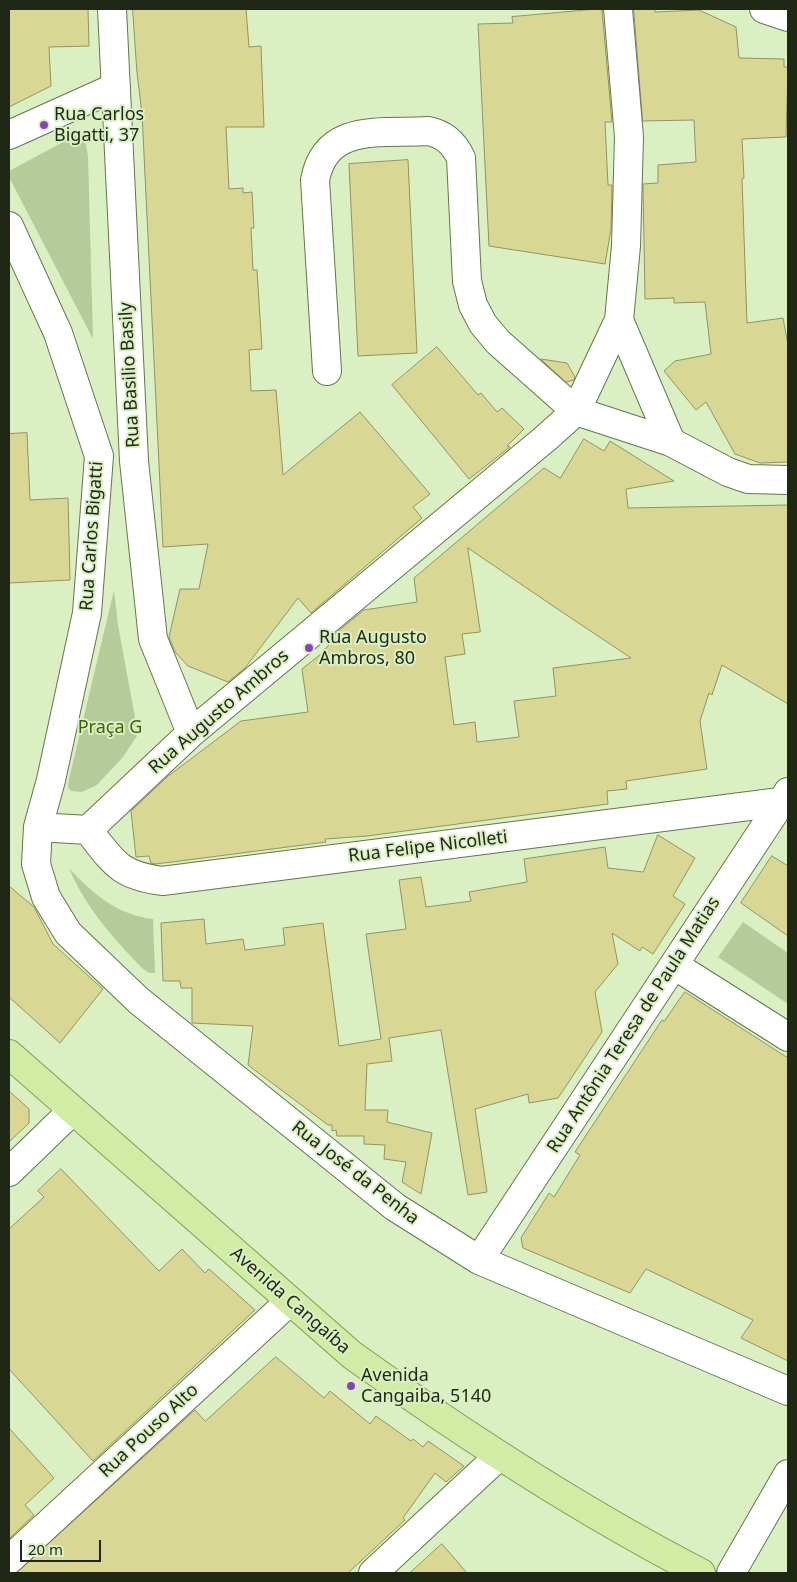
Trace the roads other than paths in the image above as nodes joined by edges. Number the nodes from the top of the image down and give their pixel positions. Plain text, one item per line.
1 (112, 9) edge
2 (618, 9) edge
3 (764, 9) edge
4 (788, 18) edge
5 (116, 87) junction
6 (9, 135) edge
7 (9, 226) edge
8 (619, 320) junction
9 (327, 371) dead end
10 (576, 411) junction
11 (671, 442) junction
12 (99, 456) junction
13 (134, 461) junction
14 (788, 480) edge
15 (191, 733) junction
16 (786, 798) edge
17 (38, 827) junction
18 (88, 830) junction
19 (674, 965) junction
20 (788, 1037) edge
21 (9, 1054) edge
22 (72, 1111) junction
23 (9, 1172) edge
24 (479, 1260) junction
25 (290, 1302) junction
26 (788, 1391) edge
27 (498, 1456) junction
28 (788, 1474) edge
29 (9, 1560) edge
30 (373, 1573) edge
31 (701, 1573) edge
32 (731, 1573) edge

1 - 5 street, Rua Basilio Basily
2 - 8 street
3 - 4 street
5 - 6 street
5 - 13 street, Rua Basilio Basily
7 - 12 street, Rua Carlos Bigatti
8 - 10 street, Rua Augusto Ambros
8 - 11 street
9 - 10 street
10 - 11 street
10 - 15 street, Rua Augusto Ambros
11 - 14 street
12 - 13 street
12 - 17 street, Rua Carlos Bigatti
13 - 15 street, Rua Basilio Basily
15 - 18 street, Rua Augusto Ambros
16 - 18 street, Rua Felipe Nicolleti
16 - 19 street, Rua Antônia Teresa de Paula Matias
17 - 18 street
17 - 24 street, Rua José da Penha
19 - 20 street
19 - 24 street, Rua Antônia Teresa de Paula Matias
21 - 22 main road, Avenida Cangaíba
22 - 23 street
22 - 25 main road, Avenida Cangaíba
24 - 26 street, Rua José da Penha
25 - 27 main road, Avenida Cangaíba
25 - 29 street, Rua Pouso Alto
27 - 30 street
27 - 31 main road, Avenida Cangaíba
28 - 32 street

